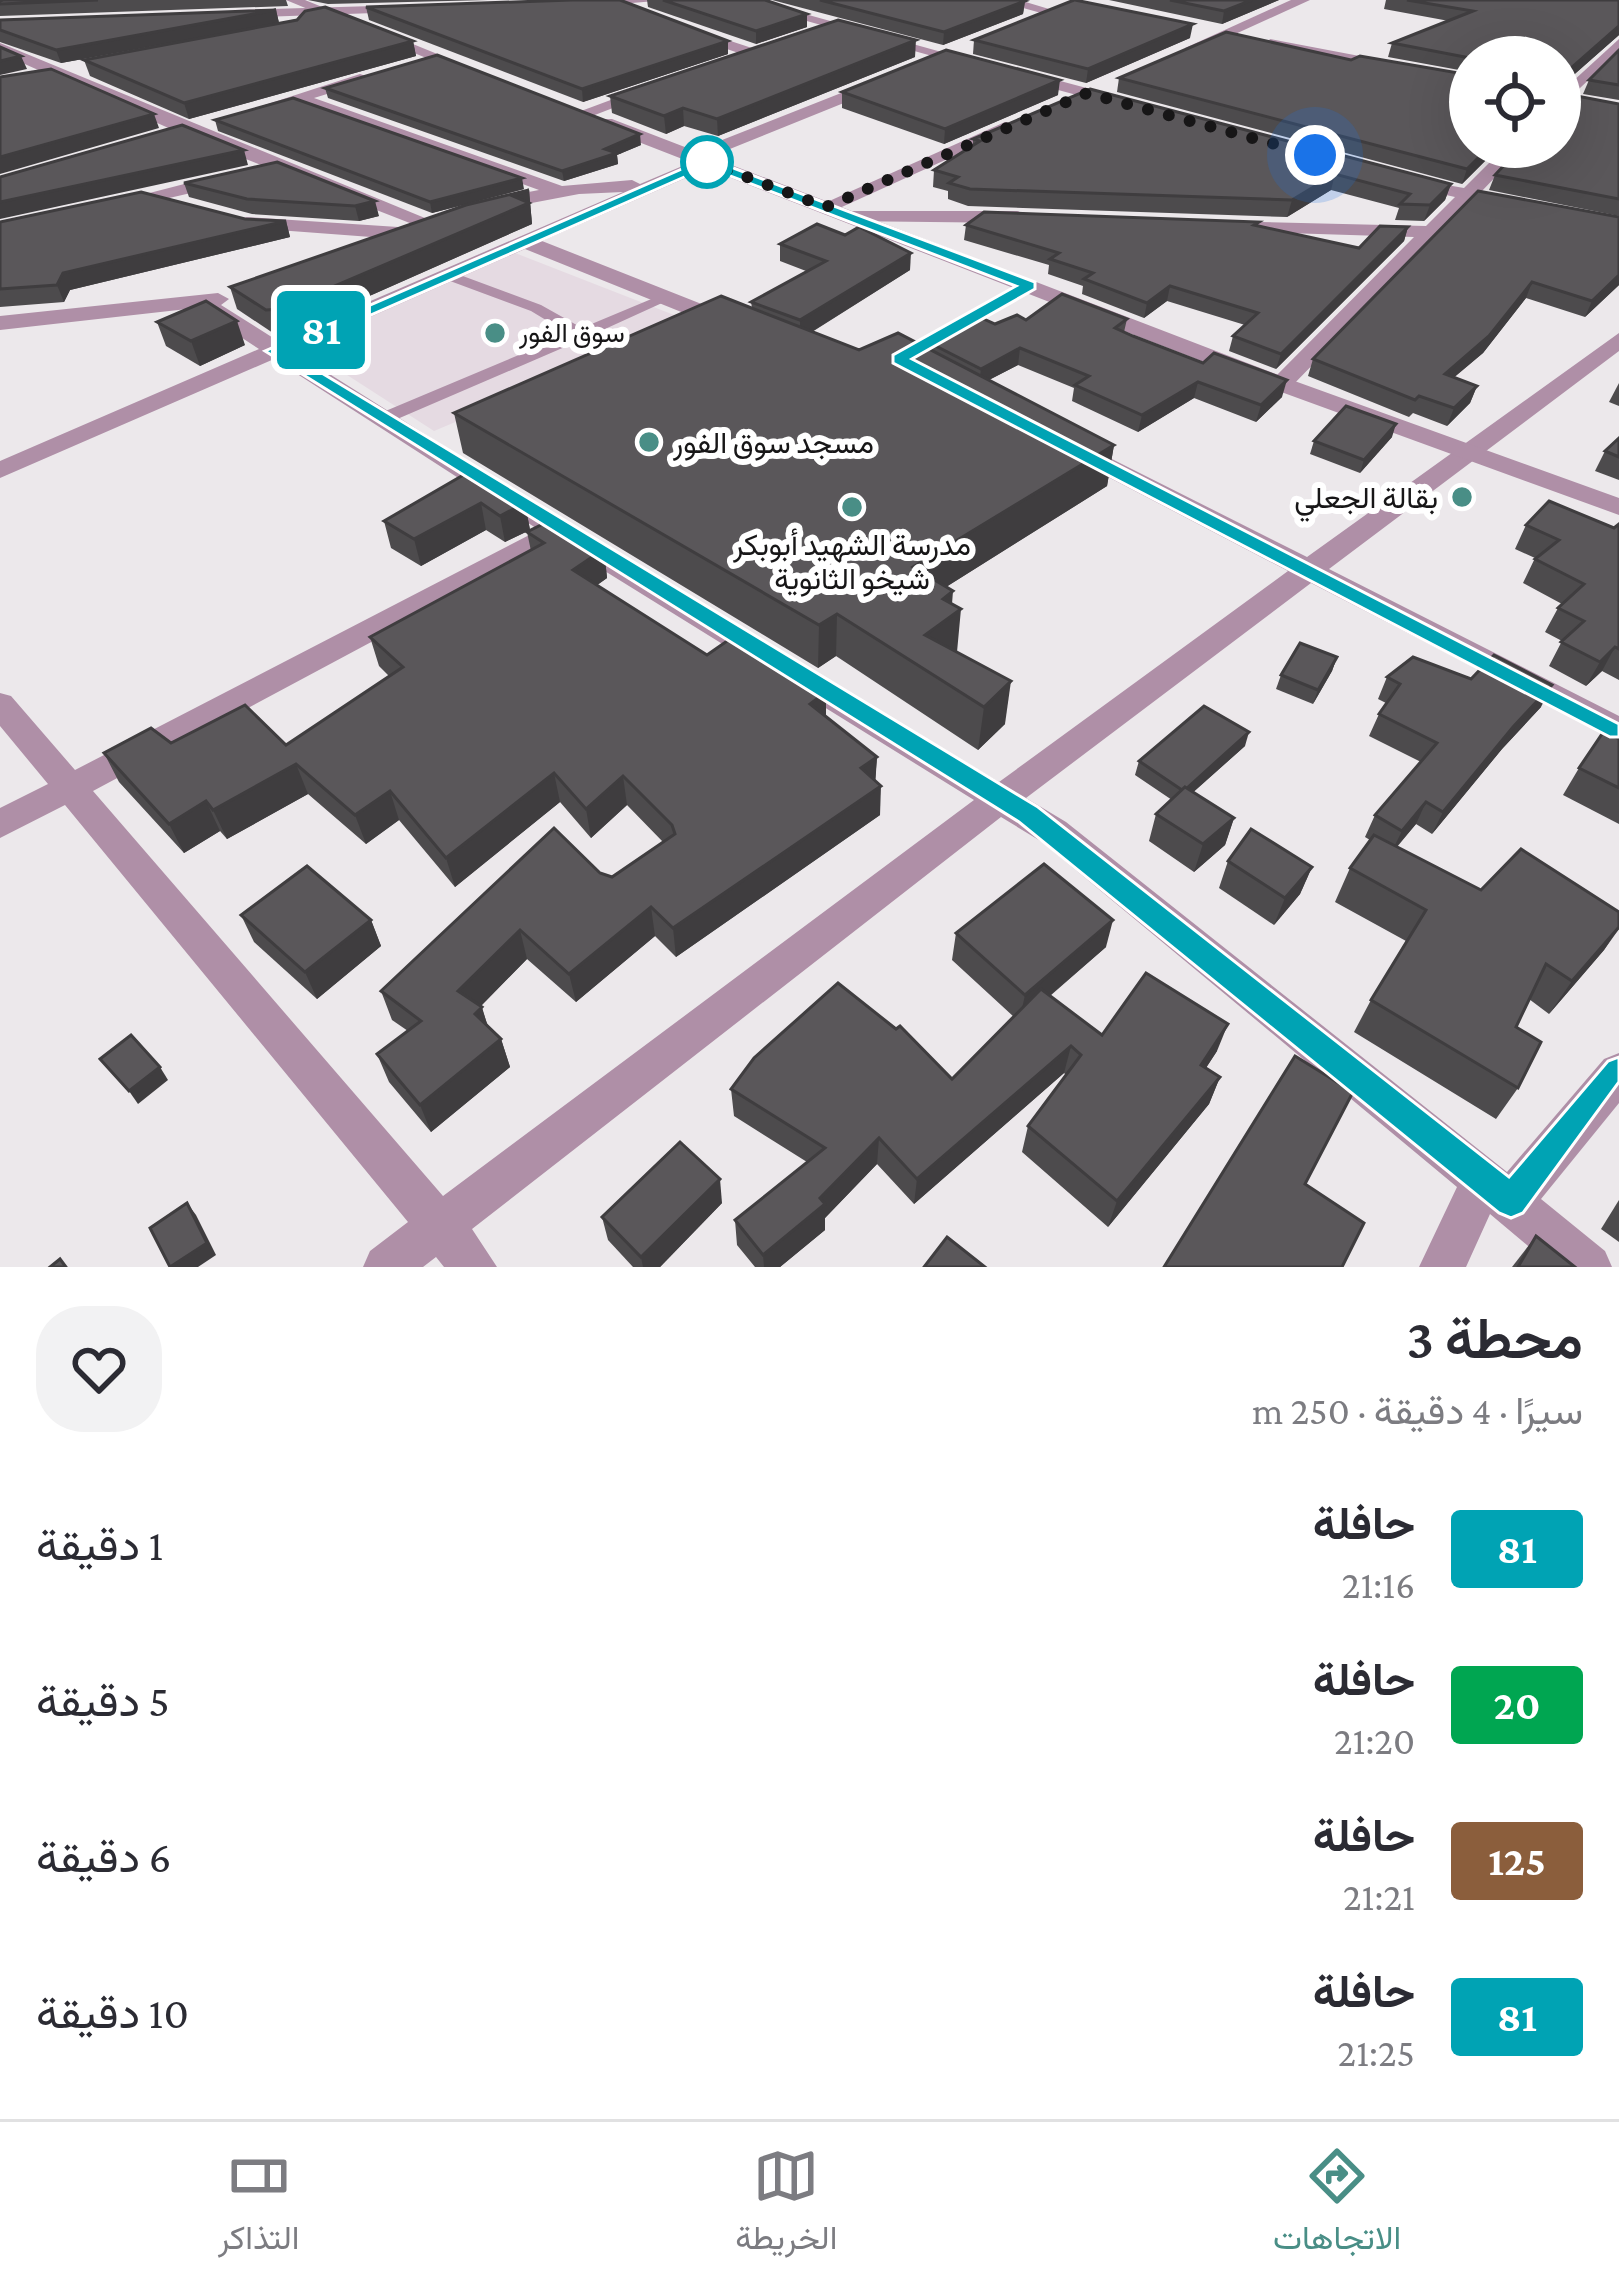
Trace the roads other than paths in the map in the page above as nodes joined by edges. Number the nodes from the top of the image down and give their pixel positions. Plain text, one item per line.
1 (293, 0) edge
2 (661, 0) edge
3 (739, 0) edge
4 (1001, 0) edge
5 (1303, 0) edge
6 (606, 2) edge
7 (566, 3) edge
8 (1072, 4) edge
9 (412, 8) edge
10 (1052, 12) junction
11 (227, 14) edge
12 (328, 14) junction
13 (649, 17) edge
14 (670, 24) edge
15 (836, 27) junction
16 (1010, 29) edge
17 (1203, 29) dead end
18 (268, 32) edge
19 (1225, 34) junction
20 (796, 40) edge
21 (1619, 43) edge
22 (0, 47) edge
23 (776, 47) edge
24 (968, 47) dead end
25 (756, 54) junction
26 (946, 56) junction
27 (435, 57) junction
28 (1166, 59) edge
29 (1612, 59) edge
30 (734, 62) edge
31 (412, 64) edge
32 (926, 64) edge
33 (987, 67) edge
34 (81, 69) edge
35 (389, 71) edge
36 (1007, 72) edge
37 (58, 73) junction
38 (1126, 76) edge
39 (1449, 78) edge
40 (19, 81) edge
41 (884, 81) edge
42 (498, 82) edge
43 (668, 84) edge
44 (1581, 87) edge
45 (1087, 93) junction
46 (298, 98) junction
47 (1065, 103) edge
48 (1133, 105) edge
49 (232, 117) edge
50 (1022, 122) edge
51 (210, 123) edge
52 (188, 130) junction
53 (165, 136) edge
54 (701, 159) junction
55 (281, 167) junction
56 (1495, 168) edge
57 (1383, 173) edge
58 (650, 186) junction
59 (560, 191) junction
60 (1467, 196) junction
61 (148, 197) junction
62 (602, 206) junction
63 (106, 207) edge
64 (826, 207) junction
65 (1532, 208) edge
66 (189, 209) edge
67 (850, 217) junction
68 (444, 218) junction
69 (1052, 218) edge
70 (231, 221) edge
71 (1193, 224) edge
72 (1427, 232) junction
73 (398, 233) junction
74 (524, 241) junction
75 (355, 250) edge
76 (447, 274) junction
77 (1029, 286) junction
78 (245, 293) edge
79 (666, 298) junction
80 (203, 303) junction
81 (0, 323) edge
82 (579, 333) junction
83 (685, 337) edge
84 (1619, 340) edge
85 (274, 351) junction
86 (630, 362) edge
87 (857, 370) edge
88 (1281, 384) junction
89 (382, 419) junction
90 (1041, 433) edge
91 (1464, 453) junction
92 (0, 470) edge
93 (1619, 507) edge
94 (560, 531) junction
95 (1305, 571) junction
96 (0, 704) edge
97 (1619, 730) edge
98 (70, 788) junction
99 (1003, 797) junction
100 (0, 824) edge
101 (1619, 1072) edge
102 (1497, 1190) junction
103 (442, 1226) junction
104 (386, 1267) edge
105 (474, 1267) edge
106 (1442, 1267) edge
107 (1589, 1267) edge

1 - 12 street
2 - 6 street
3 - 15 street
4 - 10 street
5 - 19 street
6 - 7 street
6 - 13 street
8 - 10 street
9 - 12 street
10 - 16 street
11 - 12 street
12 - 18 street
12 - 27 street
14 - 25 street
15 - 20 street
15 - 26 street
17 - 19 street
19 - 28 street
19 - 39 street
21 - 29 street
22 - 37 street
23 - 25 street
24 - 26 street
25 - 30 street
26 - 32 street
26 - 33 street
27 - 31 street
27 - 42 street
29 - 44 street
34 - 37 street
35 - 46 street
36 - 45 street
37 - 40 street
37 - 52 street
38 - 45 street
41 - 54 street
43 - 54 street
45 - 47 street
45 - 48 street
46 - 49 street
46 - 59 street
50 - 64 street
51 - 52 street
52 - 53 street
52 - 55 street
54 - 58 street
54 - 64 street
55 - 61 street
55 - 68 street
56 - 60 street
57 - 60 street
58 - 59 street
58 - 62 street
59 - 62 street
59 - 68 street
60 - 65 street
60 - 72 street
61 - 63 street
61 - 66 street
62 - 74 street
64 - 67 street
67 - 69 street
67 - 77 street
68 - 73 street
70 - 73 street
71 - 72 street
72 - 88 street
73 - 75 street
74 - 76 street
74 - 79 street
76 - 82 lane
76 - 85 street
77 - 87 street
77 - 88 street
78 - 80 street
79 - 82 lane
79 - 83 street
80 - 81 street
80 - 85 street
82 - 86 lane
82 - 89 lane
84 - 91 street
85 - 89 street
85 - 92 street
88 - 91 street
89 - 94 street
90 - 95 street
91 - 93 street
91 - 95 street
94 - 98 street
94 - 99 street
95 - 97 street
95 - 99 street
96 - 98 street
98 - 100 street
98 - 103 street
99 - 102 street
99 - 103 street
101 - 102 street
102 - 106 street
102 - 107 street
103 - 104 street
103 - 105 street

